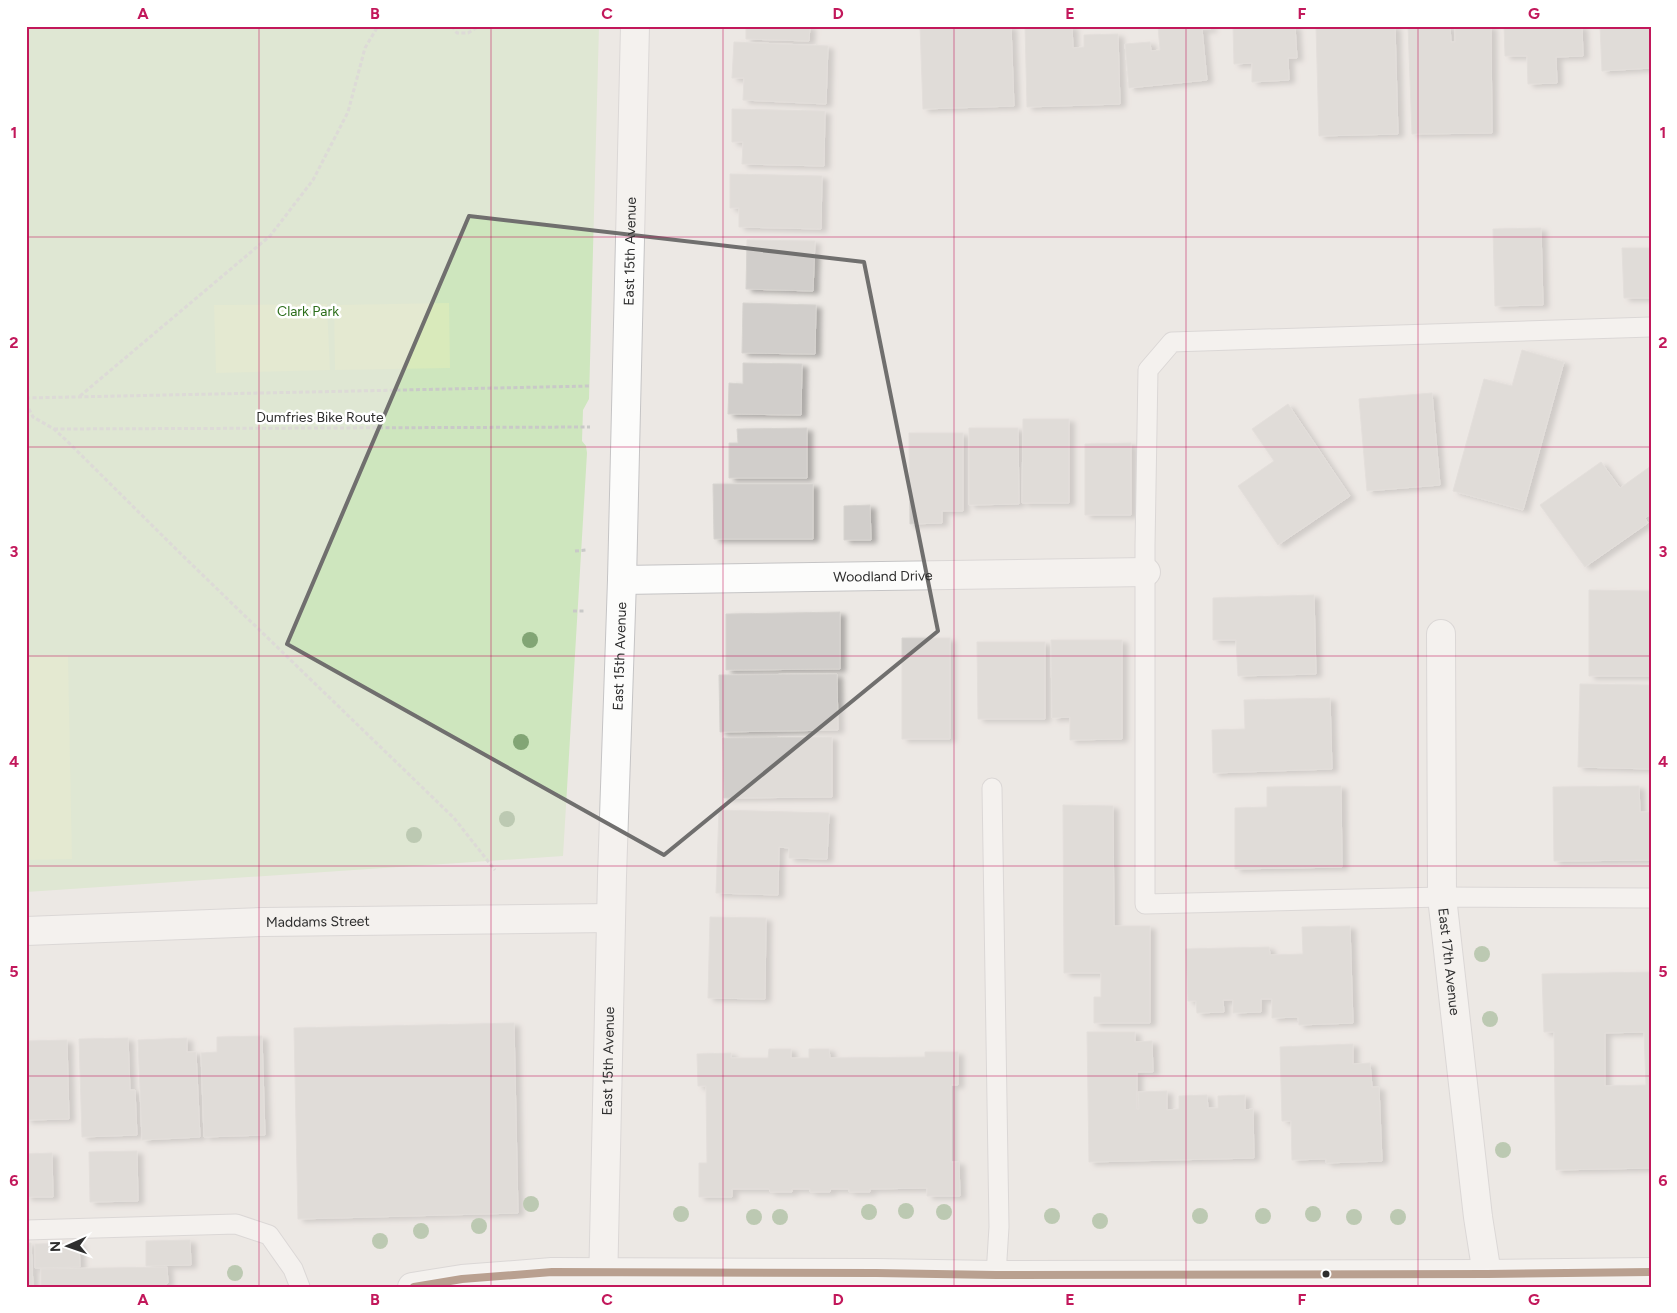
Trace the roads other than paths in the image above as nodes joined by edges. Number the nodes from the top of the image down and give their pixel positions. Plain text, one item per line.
1 (635, 26) edge
2 (1651, 327) edge
3 (1146, 572) junction
4 (622, 580) junction
5 (1441, 634) dead end
6 (992, 788) dead end
7 (1442, 898) junction
8 (1651, 898) edge
9 (611, 918) junction
10 (26, 931) edge
11 (26, 1230) edge
12 (1651, 1272) edge
13 (996, 1275) junction
14 (604, 1280) edge
15 (876, 1280) edge
16 (1488, 1280) edge
17 (300, 1287) edge
18 (412, 1287) edge

1 - 4 street, East 15th Avenue
2 - 3 lane
3 - 4 street, Woodland Drive
3 - 7 lane
4 - 9 street, East 15th Avenue
5 - 7 street, East 17th Avenue
6 - 13 lane
7 - 8 lane
7 - 16 street, East 17th Avenue
9 - 10 street, Maddams Street
9 - 14 street, East 15th Avenue
11 - 17 lane
12 - 16 street
13 - 15 street
13 - 16 street
14 - 15 street
14 - 18 street

